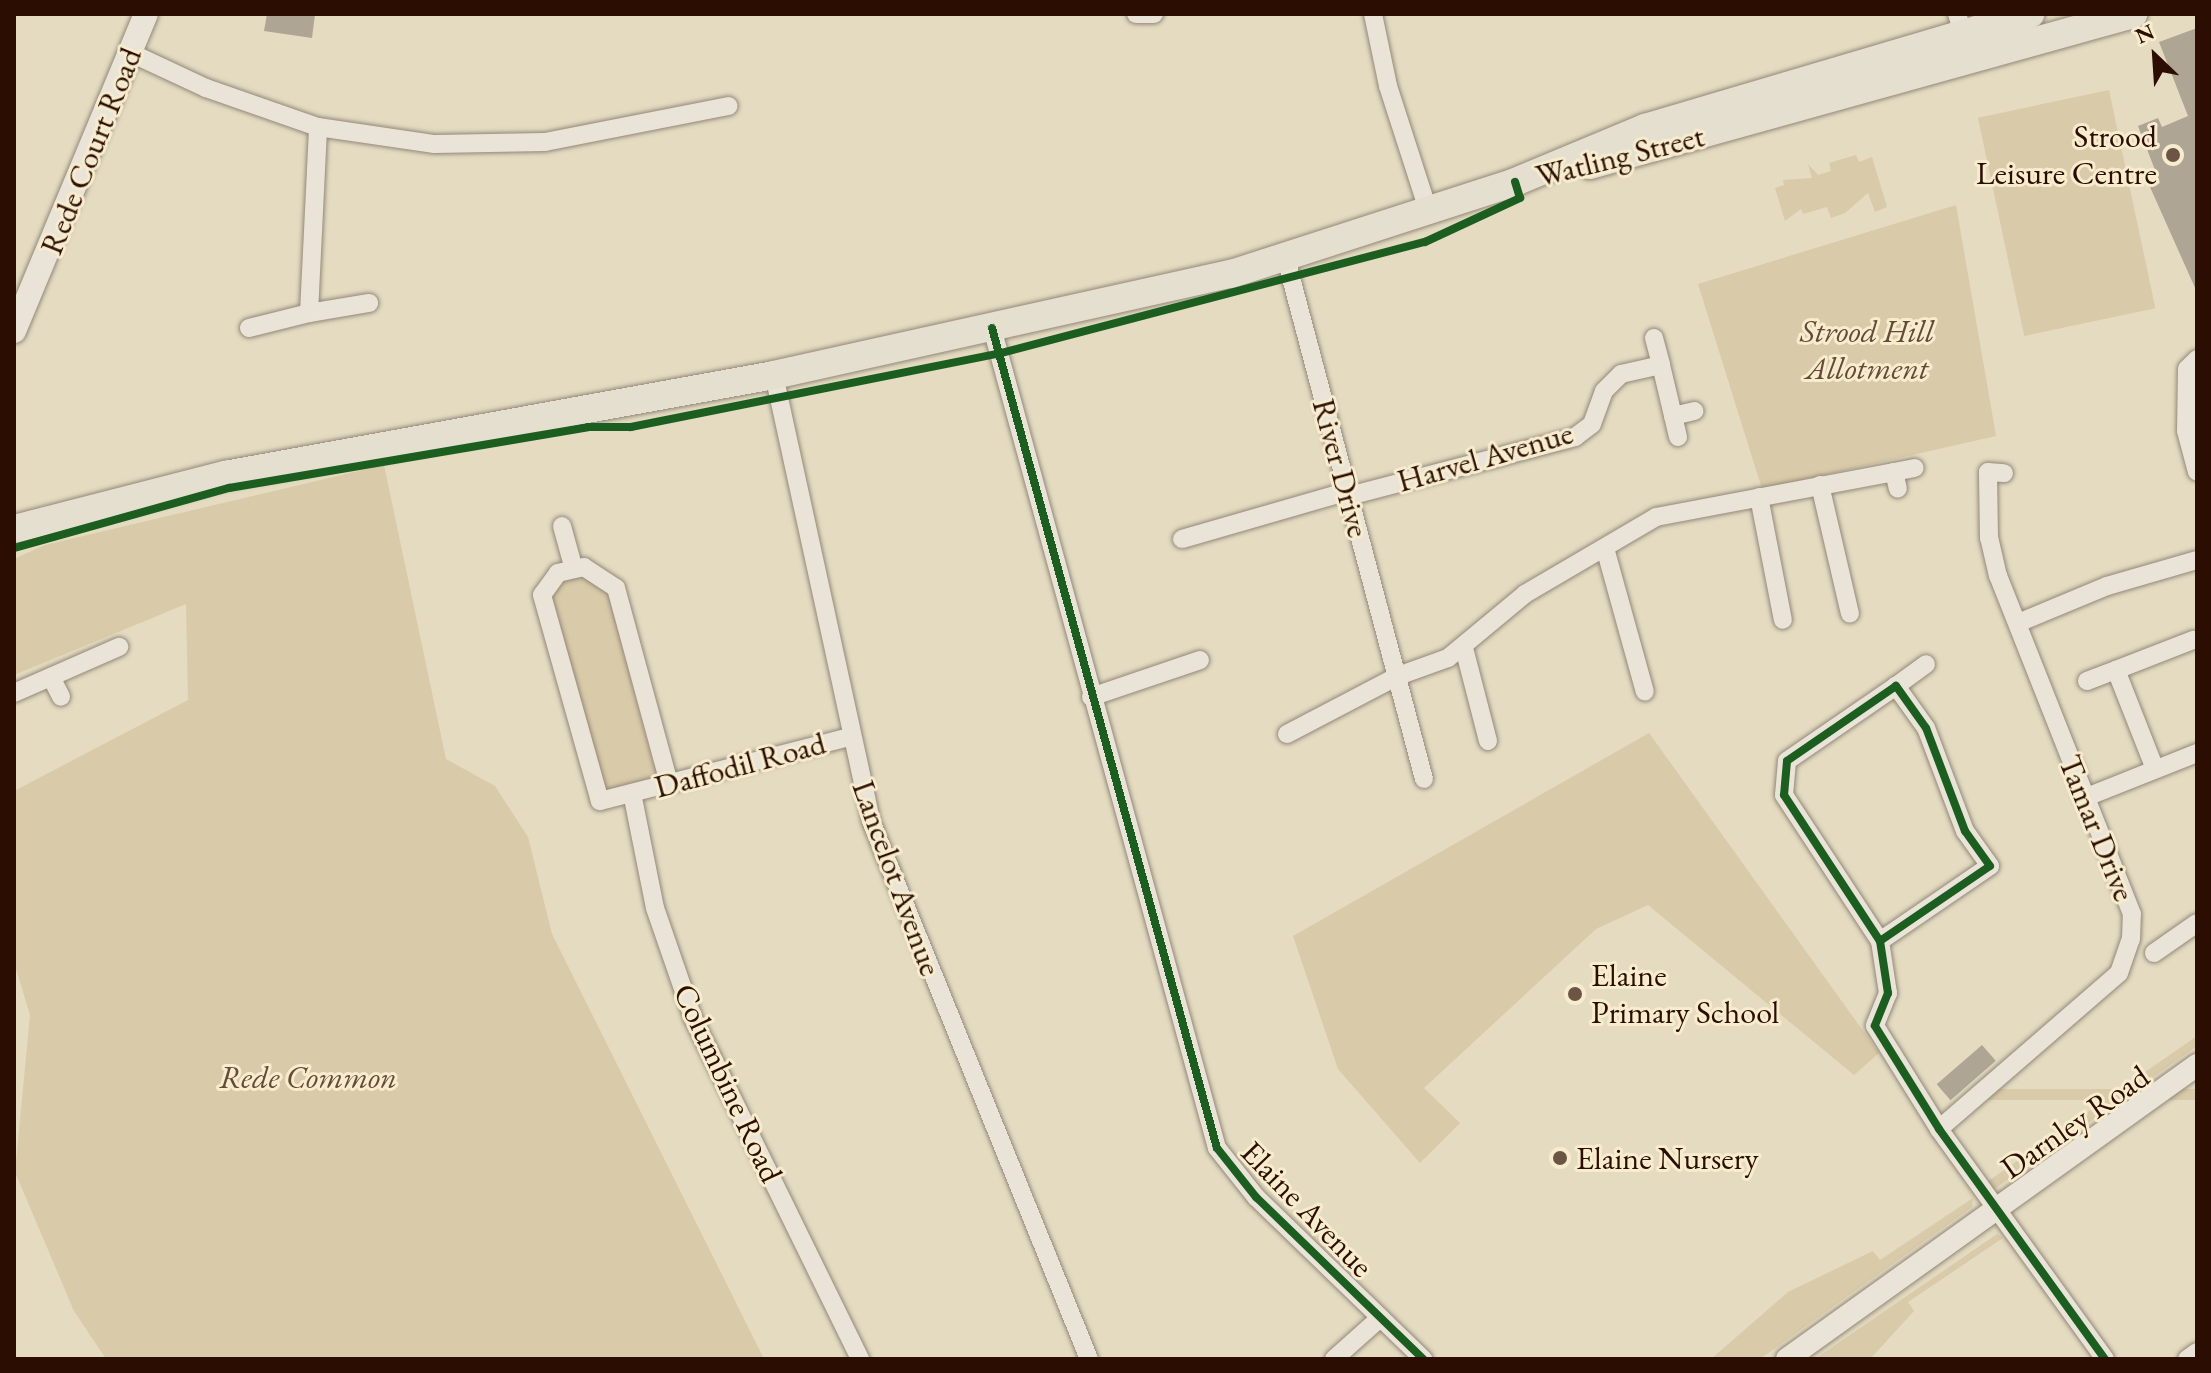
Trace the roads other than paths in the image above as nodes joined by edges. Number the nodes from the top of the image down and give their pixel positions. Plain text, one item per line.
1 (146, 14) edge
2 (1136, 14) edge
3 (1154, 14) edge
4 (1373, 14) edge
5 (2030, 14) edge
6 (2090, 14) edge
7 (2123, 14) edge
8 (1960, 24) edge
9 (131, 53) junction
10 (1923, 74) junction
11 (1800, 82) junction
12 (728, 106) dead end
13 (318, 127) junction
14 (1515, 182) junction
15 (1428, 210) junction
16 (1286, 259) junction
17 (369, 303) dead end
18 (309, 313) junction
19 (249, 328) dead end
20 (992, 328) junction
21 (14, 331) edge
22 (1654, 338) dead end
23 (2197, 359) edge
24 (1661, 365) junction
25 (774, 375) junction
26 (1694, 411) dead end
27 (1673, 416) junction
28 (1678, 437) dead end
29 (1915, 468) dead end
30 (2197, 472) edge
31 (2004, 473) dead end
32 (1820, 485) junction
33 (1348, 494) junction
34 (1759, 497) junction
35 (562, 526) dead end
36 (15, 528) edge
37 (1182, 539) dead end
38 (1605, 548) junction
39 (2197, 560) edge
40 (573, 566) junction
41 (1850, 614) dead end
42 (1783, 620) dead end
43 (2018, 623) junction
44 (2193, 640) dead end
45 (119, 647) dead end
46 (1464, 648) junction
47 (1200, 660) dead end
48 (1926, 664) dead end
49 (2116, 670) junction
50 (1398, 676) junction
51 (51, 677) junction
52 (2087, 681) dead end
53 (1896, 686) junction
54 (1645, 692) dead end
55 (14, 693) edge
56 (61, 697) dead end
57 (1091, 697) junction
58 (1287, 734) dead end
59 (849, 737) junction
60 (1488, 741) dead end
61 (2197, 753) edge
62 (2155, 769) junction
63 (1424, 779) dead end
64 (669, 783) junction
65 (632, 793) junction
66 (2084, 798) junction
67 (2197, 923) edge
68 (1880, 941) junction
69 (2154, 953) dead end
70 (2197, 1065) edge
71 (1939, 1129) junction
72 (1996, 1207) junction
73 (1380, 1318) junction
74 (2197, 1352) edge
75 (860, 1359) edge
76 (1089, 1359) edge
77 (1334, 1359) edge
78 (1423, 1359) edge
79 (1787, 1359) edge
80 (2105, 1359) edge
81 (2187, 1359) edge

1 - 9 main road, Rede Court Road
2 - 3 street
4 - 15 street
5 - 8 main road, Watling Street
6 - 8 main road
7 - 10 main road, Watling Street
8 - 11 main road, Watling Street
9 - 13 street
9 - 21 main road, Rede Court Road
10 - 11 main road, Watling Street
10 - 14 main road, Watling Street
11 - 14 main road, Watling Street
12 - 13 street
13 - 18 street
14 - 15 main road
15 - 16 main road
16 - 20 main road
16 - 33 street, River Drive
17 - 18 street
18 - 19 street
20 - 25 main road
20 - 57 street, Elaine Avenue
22 - 24 street
23 - 30 street
24 - 27 street
24 - 33 street, Harvel Avenue
25 - 36 main road
25 - 59 street, Lancelot Avenue
26 - 27 street
27 - 28 street
29 - 32 street
31 - 43 street, Tamar Drive
32 - 34 street
32 - 41 street
33 - 37 street, Harvel Avenue
33 - 50 street, River Drive
34 - 38 street
34 - 42 street
35 - 40 street
38 - 46 street
38 - 54 street
39 - 43 street
40 - 64 street
40 - 65 street, Daffodil Road
43 - 66 street, Tamar Drive
44 - 49 street
45 - 51 street
46 - 50 street
46 - 60 street
47 - 57 street
48 - 53 street
49 - 52 street
49 - 62 street
50 - 58 street
50 - 63 street, River Drive
51 - 55 street
51 - 56 street
53 - 68 street
53 - 68 street
57 - 73 street, Elaine Avenue
59 - 64 street, Daffodil Road
59 - 76 street, Lancelot Avenue
61 - 62 street
62 - 66 street
64 - 65 street, Daffodil Road
65 - 75 street, Columbine Road
66 - 71 street, Tamar Drive
67 - 69 street
68 - 71 street
70 - 72 street, Darnley Road
71 - 72 street
72 - 79 street, Darnley Road
72 - 80 street
73 - 77 street
73 - 78 street, Elaine Avenue
74 - 81 street

